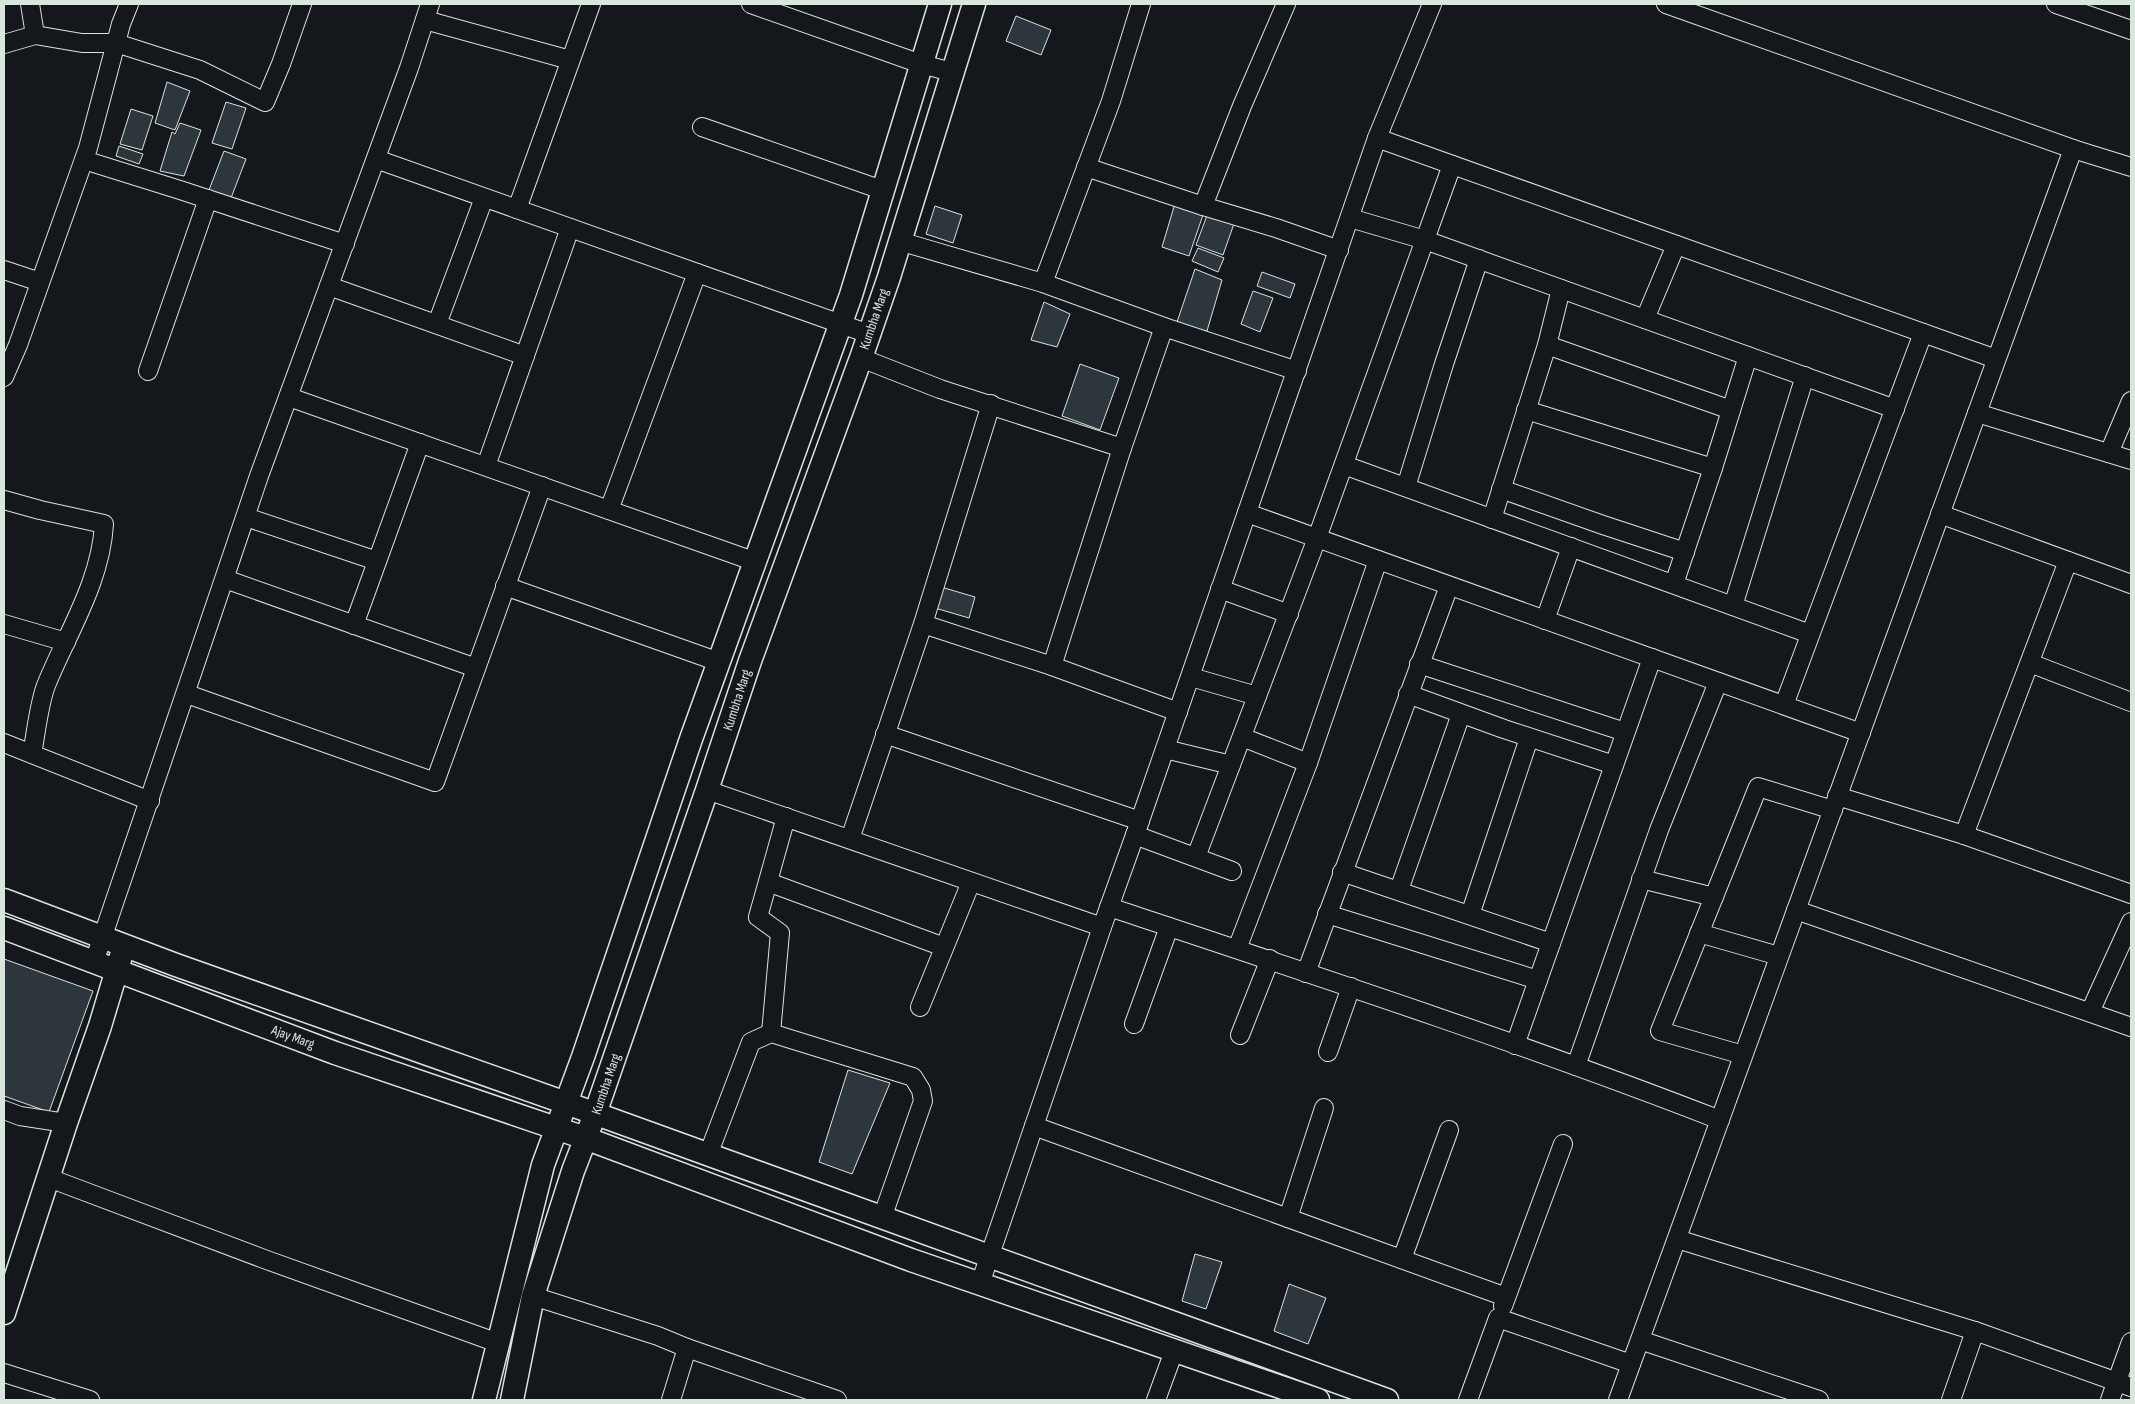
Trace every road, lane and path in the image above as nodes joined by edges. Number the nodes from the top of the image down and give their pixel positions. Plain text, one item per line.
1 (30, 4) edge
2 (129, 4) edge
3 (302, 4) edge
4 (591, 4) edge
5 (751, 4) edge
6 (940, 4) edge
7 (974, 4) edge
8 (1141, 4) edge
9 (1286, 4) edge
10 (1432, 4) edge
11 (1666, 4) edge
12 (2056, 4) edge
13 (781, 9) edge
14 (2099, 11) edge
15 (428, 12) edge
16 (2131, 30) edge
17 (35, 35) junction
18 (116, 43) junction
19 (4, 44) edge
20 (570, 60) junction
21 (921, 64) junction
22 (952, 72) junction
23 (702, 127) dead end
24 (1378, 138) junction
25 (2073, 149) junction
26 (84, 160) junction
27 (376, 160) junction
28 (1452, 165) junction
29 (2131, 167) edge
30 (1086, 168) junction
31 (882, 190) junction
32 (484, 198) junction
33 (208, 199) junction
34 (1203, 206) junction
35 (517, 209) junction
36 (1350, 218) junction
37 (570, 228) junction
38 (1425, 240) junction
39 (899, 241) junction
40 (344, 244) junction
41 (1676, 245) junction
42 (1339, 250) junction
43 (1479, 259) junction
44 (4, 270) edge
45 (697, 273) junction
46 (40, 282) junction
47 (1043, 283) junction
48 (329, 286) junction
49 (1561, 289) junction
50 (1645, 319) junction
51 (437, 324) junction
52 (840, 324) junction
53 (1164, 327) junction
54 (1923, 333) junction
55 (869, 334) junction
56 (1547, 345) junction
57 (525, 356) junction
58 (1748, 356) junction
59 (861, 358) junction
60 (1996, 360) junction
61 (148, 371) dead end
62 (1297, 371) junction
63 (1805, 376) junction
64 (4, 377) edge
65 (289, 397) junction
66 (2131, 402) edge
67 (991, 404) junction
68 (1895, 409) junction
69 (1526, 410) junction
70 (1731, 410) junction
71 (1977, 412) junction
72 (420, 443) junction
73 (1122, 448) junction
74 (2109, 453) junction
75 (2131, 460) edge
76 (1344, 465) junction
77 (486, 466) junction
78 (1714, 468) junction
79 (542, 486) junction
80 (1406, 487) junction
81 (1501, 489) junction
82 (4, 500) edge
83 (609, 510) junction
84 (1247, 513) junction
85 (1940, 514) junction
86 (246, 517) junction
87 (1492, 519) junction
88 (1317, 538) junction
89 (1571, 547) junction
90 (1685, 552) junction
91 (1378, 560) junction
92 (377, 561) junction
93 (2068, 561) junction
94 (756, 562) junction
95 (225, 579) junction
96 (1674, 584) junction
97 (2131, 584) edge
98 (505, 586) junction
99 (1449, 586) junction
100 (1220, 589) junction
101 (1733, 606) junction
102 (1289, 614) junction
103 (1545, 620) junction
104 (4, 624) edge
105 (923, 624) junction
106 (354, 625) junction
107 (1810, 634) junction
108 (66, 642) junction
109 (1652, 658) junction
110 (719, 662) junction
111 (2030, 663) junction
112 (1419, 664) junction
113 (1052, 666) junction
114 (476, 668) junction
115 (1190, 676) junction
116 (1718, 682) junction
117 (186, 694) junction
118 (1408, 694) junction
119 (1257, 696) junction
120 (2131, 702) edge
121 (1784, 705) junction
122 (1178, 712) junction
123 (1461, 714) junction
124 (1625, 732) junction
125 (1860, 733) junction
126 (885, 734) junction
127 (1242, 737) junction
128 (1529, 738) junction
129 (4, 743) edge
130 (1166, 749) junction
131 (32, 754) junction
132 (1308, 763) junction
133 (1231, 765) junction
134 (1614, 766) junction
135 (707, 790) junction
136 (150, 802) junction
137 (1835, 803) junction
138 (786, 817) junction
139 (1138, 828) junction
140 (1964, 835) junction
141 (850, 839) junction
142 (1196, 857) junction
143 (1232, 871) dead end
144 (1342, 872) junction
145 (1642, 879) junction
146 (768, 882) junction
147 (971, 882) junction
148 (1399, 890) junction
149 (2131, 894) edge
150 (1714, 897) junction
151 (4, 900) edge
152 (1109, 907) junction
153 (1796, 910) junction
154 (1327, 914) junction
155 (1470, 914) junction
156 (2131, 922) edge
157 (1102, 927) junction
158 (1169, 927) junction
159 (4, 928) edge
160 (1699, 933) junction
161 (103, 937) junction
162 (1551, 943) junction
163 (124, 946) junction
164 (944, 947) junction
165 (1237, 948) junction
166 (1779, 956) junction
167 (1270, 959) junction
168 (94, 962) junction
169 (117, 971) junction
170 (1306, 973) junction
171 (1538, 980) junction
172 (1351, 987) junction
173 (920, 1007) dead end
174 (2090, 1012) junction
175 (1134, 1024) dead end
176 (2131, 1027) edge
177 (771, 1033) junction
178 (1240, 1035) dead end
179 (1515, 1045) junction
180 (1328, 1052) dead end
181 (1744, 1055) junction
182 (1576, 1066) junction
183 (566, 1103) junction
184 (1324, 1108) dead end
185 (4, 1110) edge
186 (595, 1114) junction
187 (1720, 1120) junction
188 (66, 1123) junction
189 (1034, 1126) junction
190 (556, 1128) junction
191 (1449, 1130) dead end
192 (585, 1138) junction
193 (1563, 1144) dead end
194 (708, 1155) junction
195 (49, 1178) junction
196 (882, 1218) junction
197 (1288, 1218) junction
198 (1677, 1239) junction
199 (989, 1256) junction
200 (1402, 1259) junction
201 (980, 1284) junction
202 (533, 1296) junction
203 (1506, 1296) junction
204 (4, 1313) edge
205 (1498, 1318) junction
206 (1975, 1331) junction
207 (1640, 1340) junction
208 (498, 1342) junction
209 (2131, 1342) edge
210 (687, 1348) junction
211 (1174, 1351) junction
212 (1631, 1364) junction
213 (1300, 1368) junction
214 (4, 1373) edge
215 (2124, 1384) edge
216 (1290, 1396) edge
217 (90, 1400) edge
218 (484, 1400) edge
219 (512, 1400) edge
220 (671, 1400) edge
221 (837, 1400) edge
222 (1156, 1400) edge
223 (1318, 1400) edge
224 (1388, 1400) edge
225 (1468, 1400) edge
226 (1618, 1400) edge
227 (1819, 1400) edge
228 (1951, 1400) edge
229 (2110, 1400) edge

1 - 17 street
2 - 18 street
3 - 18 street
4 - 20 street
5 - 13 street
6 - 21 street, Kumbha Marg
7 - 22 street, Kumbha Marg
8 - 30 street
9 - 34 street
10 - 24 street
11 - 25 street
12 - 14 street
13 - 21 street
14 - 16 street
15 - 20 street
15 - 27 street
17 - 18 street
17 - 19 street
18 - 26 street
20 - 35 street
21 - 22 street
21 - 31 street, Kumbha Marg
22 - 39 street, Kumbha Marg
23 - 31 street
24 - 28 street
24 - 36 street
25 - 29 street
25 - 60 street
26 - 33 street
26 - 46 street
27 - 32 street
27 - 40 street
28 - 38 street
28 - 41 street
30 - 34 street
30 - 47 street
31 - 52 street, Kumbha Marg
32 - 35 street
32 - 51 street
33 - 40 street
33 - 61 street
34 - 42 street
35 - 37 street
36 - 38 street
36 - 42 street
37 - 45 street
37 - 57 street
38 - 43 street
38 - 76 street
39 - 47 street
39 - 55 street, Kumbha Marg
40 - 48 street
41 - 50 street
41 - 54 street
42 - 62 street
43 - 49 street
43 - 80 street
44 - 46 street
45 - 52 street
45 - 83 street
46 - 64 street
47 - 53 street
48 - 51 street
48 - 65 street
49 - 50 street
49 - 56 street
50 - 58 street
51 - 57 street
52 - 55 street
52 - 94 street, Kumbha Marg
53 - 62 street
53 - 73 street
54 - 60 street
54 - 68 street
55 - 59 street, Kumbha Marg
56 - 69 street
56 - 70 street
57 - 77 street
58 - 63 street
58 - 70 street
59 - 67 street
59 - 135 street, Kumbha Marg
60 - 71 street
62 - 84 street
63 - 68 street
63 - 101 street
65 - 72 street
65 - 86 street
66 - 74 street
67 - 73 street
67 - 105 street
68 - 107 street
69 - 78 street
69 - 81 street
70 - 78 street
71 - 74 street
71 - 85 street
72 - 77 street
72 - 92 street
73 - 113 street
74 - 75 street
76 - 80 street
76 - 88 street
77 - 79 street
78 - 90 street
79 - 83 street
79 - 98 street
80 - 87 street
81 - 87 street
81 - 90 street
82 - 108 street
83 - 94 street
84 - 88 street
84 - 100 street
85 - 93 street
85 - 125 street
86 - 92 street
86 - 95 street
87 - 89 street
88 - 91 street
88 - 102 street
89 - 96 street
89 - 103 street
90 - 96 street
91 - 99 street
91 - 132 street
92 - 106 street
93 - 97 street
93 - 111 street
94 - 110 street, Kumbha Marg
95 - 106 street
95 - 117 street
96 - 101 street
98 - 110 street
98 - 114 street
99 - 103 street
99 - 112 street
100 - 102 street
100 - 115 street
101 - 107 street
102 - 119 street
103 - 109 street
104 - 108 street
105 - 113 street
105 - 126 street
106 - 114 street
107 - 121 street
108 - 131 street
109 - 116 street
109 - 124 street
110 - 183 street, Kumbha Marg
111 - 120 street
111 - 140 street
112 - 118 street
112 - 124 street
113 - 122 street
114 - 117 street
115 - 119 street
115 - 122 street
116 - 121 street
116 - 145 street
117 - 136 street
118 - 123 street
118 - 144 street
119 - 127 street
121 - 125 street
122 - 130 street
123 - 128 street
123 - 148 street
124 - 134 street
125 - 137 street
126 - 139 street
126 - 141 street
127 - 132 street
127 - 133 street
128 - 134 street
128 - 155 street
129 - 131 street
130 - 133 street
130 - 139 street
131 - 136 street
132 - 165 street
133 - 142 street
134 - 162 street
135 - 138 street
135 - 186 street, Kumbha Marg
136 - 161 street
137 - 140 street
137 - 150 street
137 - 153 street
138 - 141 street
138 - 146 street
139 - 142 street
139 - 152 street
140 - 149 street
141 - 147 street
142 - 143 street
144 - 148 street
144 - 154 street
145 - 150 street
145 - 182 street
146 - 164 street
146 - 177 street
147 - 157 street
147 - 164 street
148 - 155 street
150 - 160 street
151 - 161 street, Ajay Marg
152 - 157 street
152 - 158 street
153 - 166 street
153 - 174 street
154 - 170 street
154 - 171 street
155 - 162 street
156 - 174 street
157 - 189 street
158 - 165 street
158 - 175 street
159 - 168 street, Ajay Marg
160 - 166 street
160 - 181 street
161 - 163 street, Ajay Marg
161 - 168 street
162 - 171 street
163 - 169 street
163 - 183 street, Ajay Marg
164 - 173 street
165 - 167 street
166 - 181 street
167 - 170 street
167 - 178 street
168 - 169 street, Ajay Marg
169 - 188 street
169 - 190 street, Ajay Marg
170 - 172 street
171 - 179 street
172 - 179 street
172 - 180 street
174 - 176 street
177 - 194 street
177 - 196 street
179 - 182 street
181 - 187 street
182 - 187 street
183 - 186 street, Ajay Marg
183 - 190 street, Kumbha Marg
184 - 197 street
185 - 188 street
186 - 192 street, Kumbha Marg
186 - 194 street, Ajay Marg
187 - 198 street
188 - 195 street
189 - 197 street
189 - 199 street
190 - 192 street, Ajay Marg
190 - 208 street, Kumbha Marg
191 - 200 street
192 - 201 street, Ajay Marg
192 - 202 street, Kumbha Marg
193 - 203 street
194 - 196 street, Ajay Marg
195 - 204 street
195 - 208 street
196 - 199 street, Ajay Marg
197 - 200 street
198 - 206 street
198 - 207 street
199 - 201 street
199 - 213 street, Ajay Marg
200 - 203 street
201 - 211 street, Ajay Marg
202 - 210 street
202 - 219 street, Kumbha Marg
203 - 205 street
205 - 212 street
205 - 225 street
206 - 215 street
206 - 228 street
207 - 212 street
207 - 227 street
208 - 218 street, Kumbha Marg
209 - 215 street
210 - 220 street
210 - 221 street
211 - 216 street, Ajay Marg
211 - 222 street
212 - 226 street
213 - 216 street
213 - 224 street, Ajay Marg
214 - 217 street
215 - 229 street
216 - 223 street, Ajay Marg

